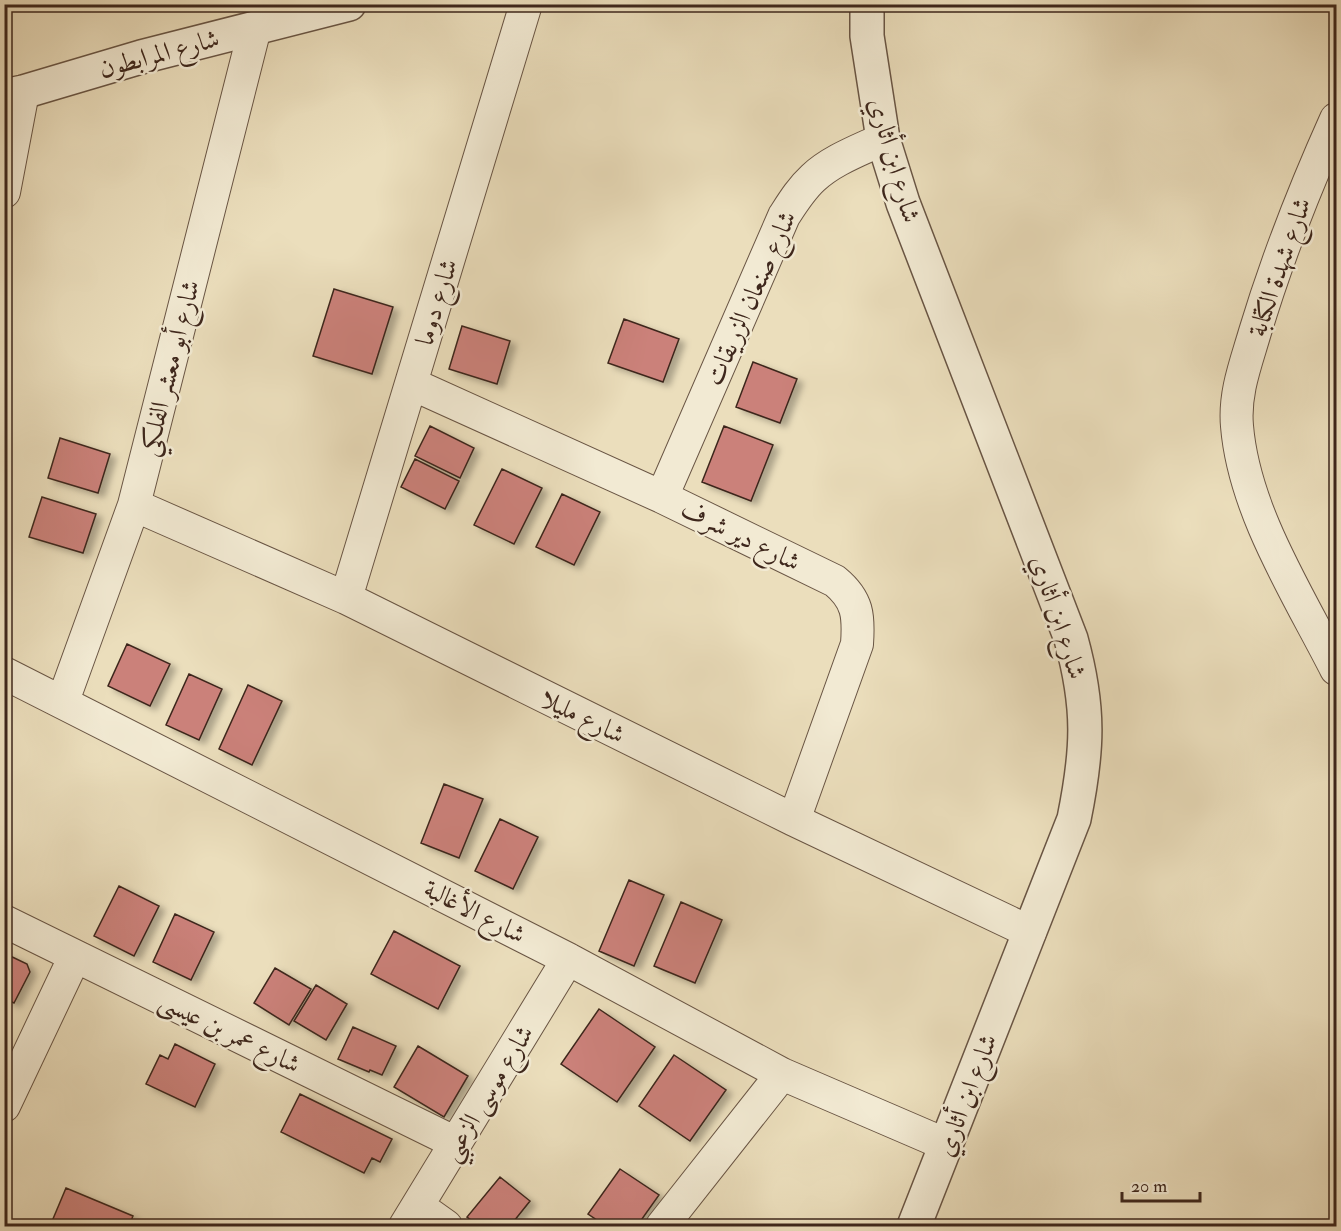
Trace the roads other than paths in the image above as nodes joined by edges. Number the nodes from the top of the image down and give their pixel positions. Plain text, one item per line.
1 (349, 4) edge
2 (526, 4) edge
3 (867, 4) edge
4 (255, 28) junction
5 (14, 94) edge
6 (1336, 119) edge
7 (883, 138) junction
8 (4, 192) edge
9 (412, 384) junction
10 (662, 497) junction
11 (134, 505) junction
12 (346, 598) junction
13 (1336, 669) edge
14 (4, 673) edge
15 (63, 701) junction
16 (794, 820) junction
17 (4, 921) edge
18 (1030, 932) junction
19 (75, 956) junction
20 (568, 959) junction
21 (782, 1074) junction
22 (4, 1106) edge
23 (456, 1143) junction
24 (947, 1145) junction
25 (412, 1216) edge
26 (446, 1227) edge
27 (662, 1227) edge
28 (914, 1227) edge

1 - 4 street, شارع المرابطون
2 - 9 street, شارع دوما
3 - 7 street, شارع ابن أثاري
4 - 5 street, شارع المرابطون
4 - 11 street, شارع أبو معشر الفلكي
5 - 8 street
6 - 13 street, شارع شهدة الكتابة
7 - 10 street, شارع صنعان الزريقات
7 - 18 street, شارع ابن أثاري
9 - 10 street, شارع دير شرف
9 - 12 street, شارع دوما
10 - 16 street, شارع دير شرف
11 - 12 street, شارع مليلا
11 - 15 street, شارع أبو معشر الفلكي
12 - 16 street, شارع مليلا
14 - 15 street, شارع الأغالبة
15 - 20 street, شارع الأغالبة
16 - 18 street, شارع مليلا
17 - 19 street, شارع عمر بن عيسى
18 - 24 street, شارع ابن أثاري
19 - 22 street
19 - 23 street, شارع عمر بن عيسى
20 - 21 street, شارع الأغالبة
20 - 23 street, شارع موسى الزعبي
21 - 24 street, شارع الأغالبة
21 - 27 street
23 - 25 street, شارع موسى الزعبي
24 - 28 street, شارع ابن أثاري
25 - 26 street

